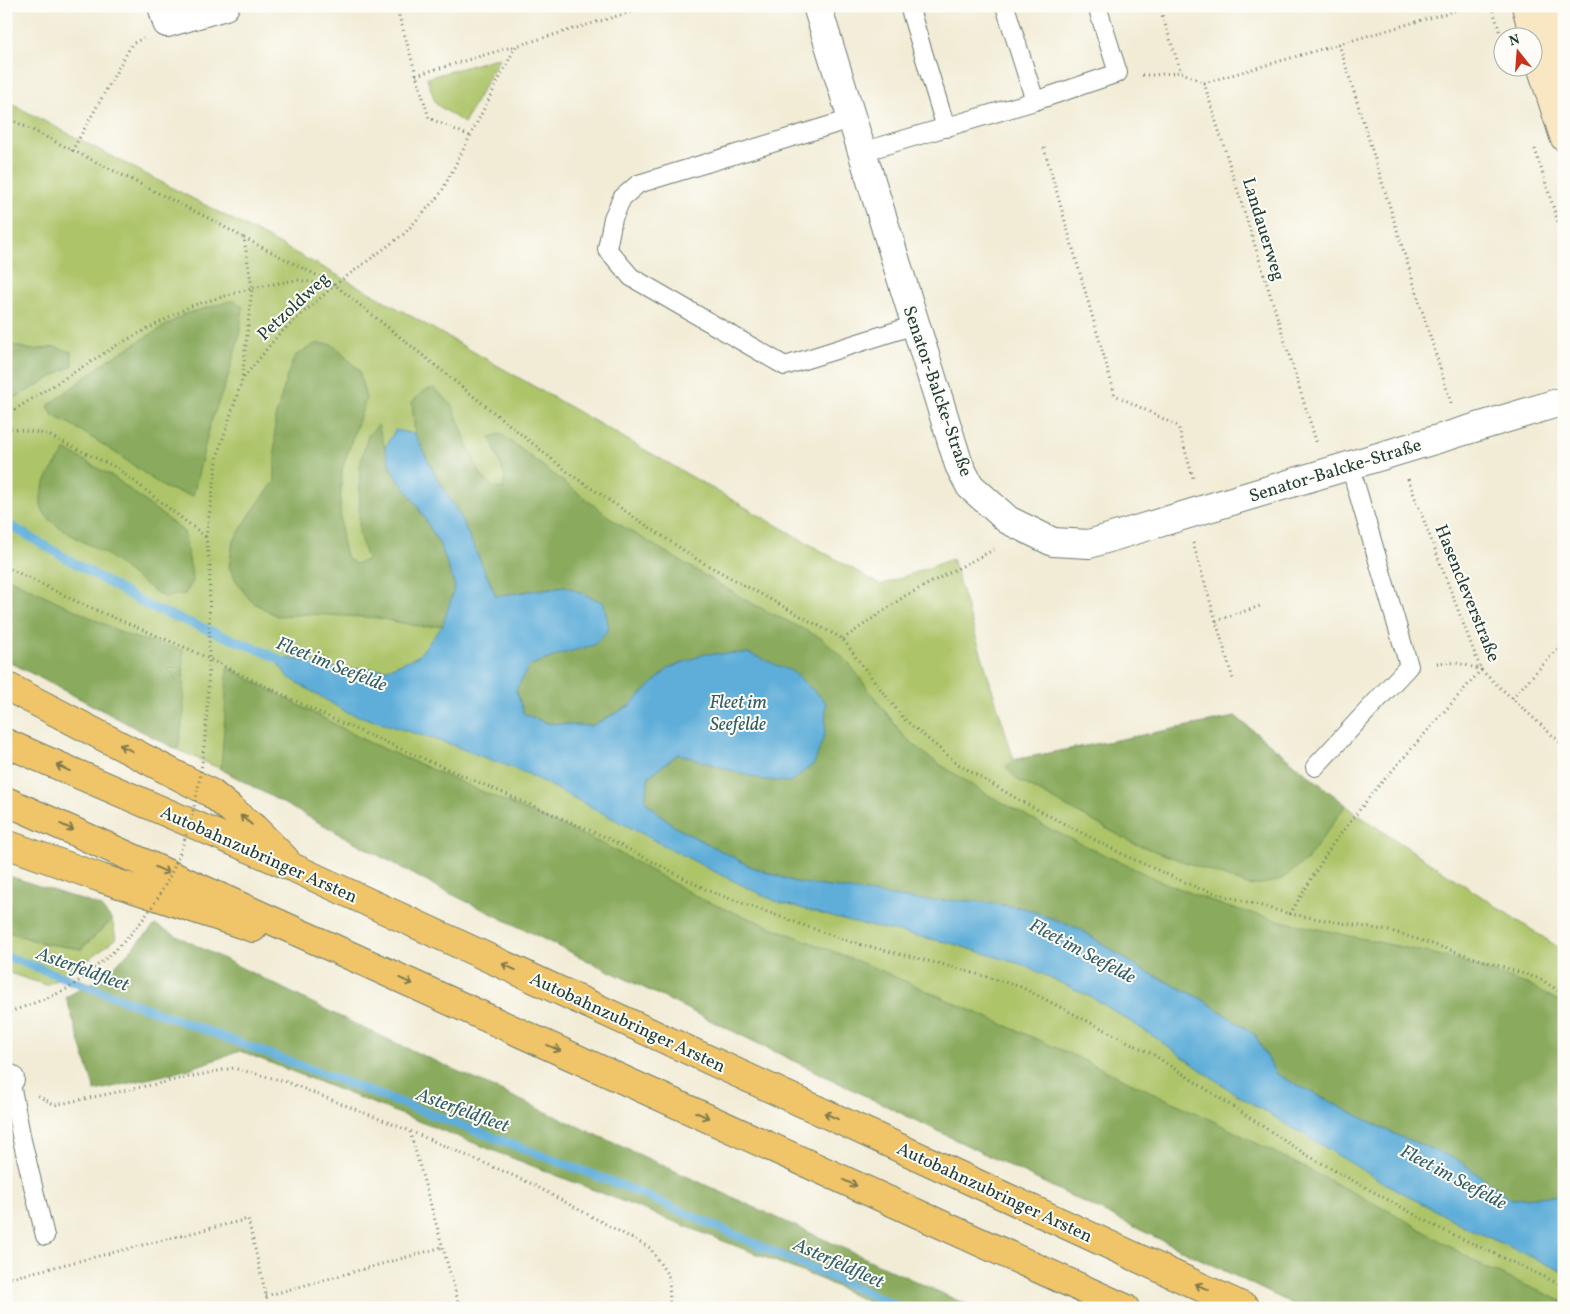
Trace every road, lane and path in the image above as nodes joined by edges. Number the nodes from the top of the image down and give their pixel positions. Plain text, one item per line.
1 (225, 6) edge
2 (396, 6) edge
3 (652, 6) edge
4 (816, 6) edge
5 (909, 6) edge
6 (1005, 6) edge
7 (1097, 6) edge
8 (1159, 6) edge
9 (1471, 6) edge
10 (1492, 6) edge
11 (1526, 6) edge
12 (1545, 6) edge
13 (164, 15) edge
14 (1498, 28) edge
15 (1339, 44) junction
16 (516, 46) junction
17 (1564, 66) edge
18 (1181, 72) junction
19 (1118, 73) junction
20 (416, 75) junction
21 (1204, 83) junction
22 (1035, 101) junction
23 (6, 116) edge
24 (852, 119) junction
25 (946, 128) junction
26 (470, 136) junction
27 (1564, 137) edge
28 (1532, 141) dead end
29 (1044, 148) dead end
30 (72, 151) junction
31 (862, 152) junction
32 (244, 238) junction
33 (1564, 241) edge
34 (335, 285) junction
35 (252, 288) junction
36 (915, 325) junction
37 (242, 380) junction
38 (1564, 401) edge
39 (6, 415) edge
40 (6, 428) edge
41 (1461, 433) junction
42 (1398, 452) junction
43 (1338, 470) junction
44 (1193, 513) junction
45 (1028, 531) junction
46 (206, 537) junction
47 (6, 567) edge
48 (1260, 606) dead end
49 (1216, 621) junction
50 (843, 639) junction
51 (1564, 642) edge
52 (1409, 666) junction
53 (1481, 670) junction
54 (1233, 679) dead end
55 (6, 686) edge
56 (1512, 698) junction
57 (6, 743) edge
58 (1564, 746) edge
59 (1315, 767) dead end
60 (6, 801) edge
61 (6, 844) edge
62 (292, 867) junction
63 (1290, 914) junction
64 (362, 961) junction
65 (1564, 994) edge
66 (8, 1013) edge
67 (8, 1079) edge
68 (410, 1131) junction
69 (45, 1236) dead end
70 (443, 1247) junction
71 (6, 1279) edge
72 (1564, 1286) edge
73 (266, 1296) junction
74 (269, 1308) edge
75 (460, 1308) edge
76 (670, 1308) edge
77 (1126, 1308) edge
78 (1246, 1308) edge

1 - 13 street
2 - 20 path
3 - 16 path
4 - 24 street, Senator-Balcke-Straße
5 - 25 lane
6 - 22 lane
7 - 19 lane
8 - 18 path
9 - 15 path
10 - 14 path
11 - 27 street
12 - 17 street
13 - 30 path
15 - 21 path
15 - 41 path
16 - 20 path
16 - 26 path, Petzoldweg
18 - 19 path
18 - 21 path
19 - 22 lane
20 - 26 path
21 - 43 path, Landauerweg
22 - 25 lane
23 - 30 path
24 - 31 street, Senator-Balcke-Straße
24 - 36 lane
25 - 31 lane
26 - 34 path, Petzoldweg
28 - 33 path
29 - 44 path
30 - 32 path
31 - 36 street, Senator-Balcke-Straße
32 - 34 path
32 - 35 path
34 - 35 path
34 - 37 path, Petzoldweg
34 - 50 path
35 - 37 path
35 - 39 path
36 - 45 street, Senator-Balcke-Straße
37 - 46 path, Petzoldweg
38 - 41 street, Senator-Balcke-Straße
40 - 46 path
41 - 42 street, Senator-Balcke-Straße
42 - 43 street, Senator-Balcke-Straße
42 - 53 path, Hasencleverstraße
43 - 44 street, Senator-Balcke-Straße
43 - 52 lane
44 - 45 street, Senator-Balcke-Straße
44 - 49 path
45 - 50 path
46 - 66 path, Petzoldweg, bridge
47 - 72 path
48 - 49 path
49 - 54 path
50 - 63 path
51 - 56 path
52 - 53 path
52 - 59 lane
53 - 56 path, Hasencleverstraße
53 - 63 path
62 -> 55 highway
56 - 58 path, Hasencleverstraße
62 -> 57 highway, Autobahnzubringer Arsten
60 -> 64 highway
61 - 64 highway
78 -> 62 highway, Autobahnzubringer Arsten
63 - 65 path
64 -> 77 highway
67 - 68 path
67 - 69 lane
68 - 70 path
68 - 76 path
70 - 73 path
70 - 75 path
71 - 73 path
73 - 74 path

